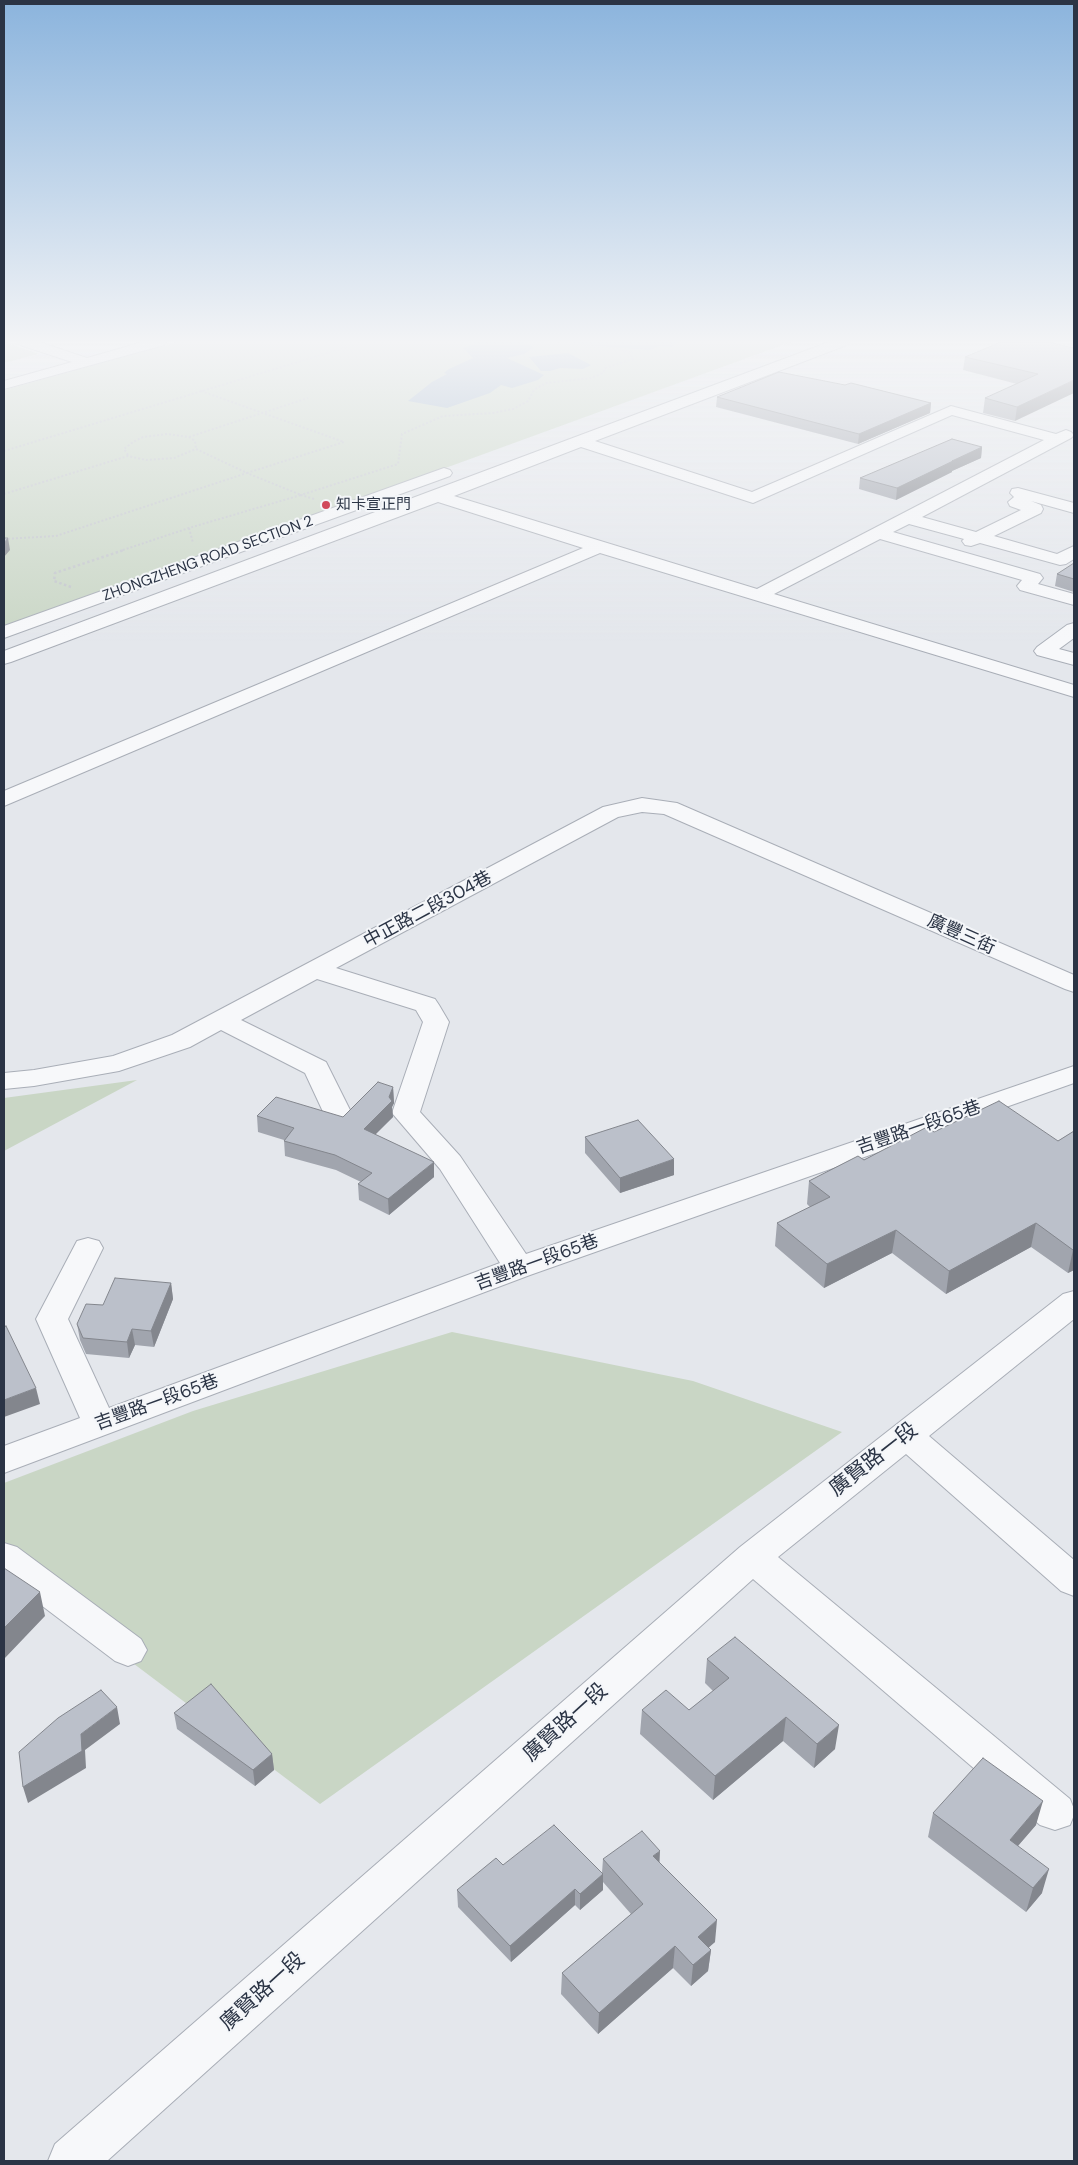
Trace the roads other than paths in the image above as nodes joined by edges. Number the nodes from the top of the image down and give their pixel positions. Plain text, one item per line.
1 (578, 443) edge
2 (584, 443) edge
3 (877, 443) edge
4 (1050, 443) edge
5 (463, 467) dead end
6 (974, 483) junction
7 (438, 496) junction
8 (1029, 496) junction
9 (1074, 508) edge
10 (908, 518) junction
11 (878, 533) junction
12 (978, 537) junction
13 (599, 547) junction
14 (950, 554) junction
15 (1067, 555) edge
16 (1034, 578) junction
17 (759, 595) junction
18 (1074, 600) edge
19 (1074, 629) edge
20 (4, 632) edge
21 (4, 658) edge
22 (1074, 659) edge
23 (1074, 691) edge
24 (4, 799) edge
25 (848, 885) joint
26 (316, 970) junction
27 (1074, 984) edge
28 (221, 1020) junction
29 (1074, 1074) edge
30 (4, 1081) edge
31 (339, 1116) edge
32 (88, 1248) dead end
33 (520, 1268) junction
34 (1074, 1302) edge
35 (99, 1424) junction
36 (906, 1434) junction
37 (4, 1460) edge
38 (4, 1557) edge
39 (753, 1557) junction
40 (1074, 1581) edge
41 (128, 1650) dead end
42 (1055, 1812) dead end
43 (72, 2161) edge

1 - 7 street
2 - 3 street
4 - 6 street
5 - 20 street, ZHONGZHENG ROAD SECTION 2
6 - 8 street
6 - 10 street
7 - 13 street
7 - 21 street
8 - 9 street
8 - 12 street
10 - 11 street
10 - 12 street
11 - 14 street
11 - 17 street
12 - 14 street
12 - 15 street
13 - 17 street
13 - 24 street
14 - 16 street
15 - 16 street
16 - 18 street
17 - 23 street
19 - 22 street
25 - 26 street, 中正路二段304巷
25 - 27 street, 廣豐三街
26 - 28 street, 中正路二段304巷
26 - 33 street
28 - 30 street, 中正路二段304巷
28 - 31 street
29 - 33 street, 吉豐路一段65巷
32 - 35 street
33 - 35 street, 吉豐路一段65巷
34 - 36 street, 廣賢路一段
35 - 37 street, 吉豐路一段65巷
36 - 39 street, 廣賢路一段
36 - 40 street
38 - 41 street
39 - 42 street
39 - 43 street, 廣賢路一段

